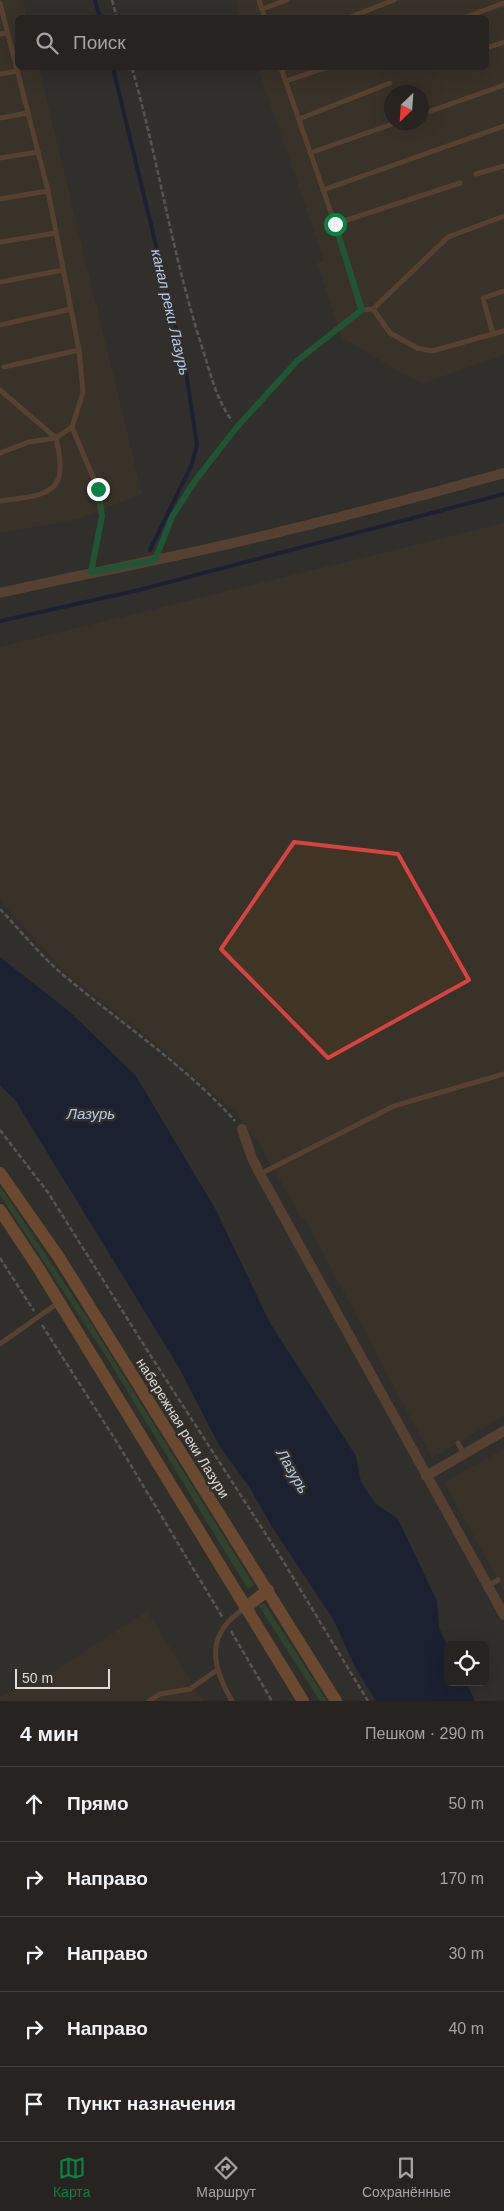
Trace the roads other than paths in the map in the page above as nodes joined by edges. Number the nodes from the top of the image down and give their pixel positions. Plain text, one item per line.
1 (259, 0) edge
2 (287, 0) edge
3 (394, 0) edge
4 (504, 3) edge
5 (0, 4) edge
6 (262, 9) junction
7 (263, 15) edge
8 (356, 15) edge
9 (474, 15) edge
10 (8, 33) junction
11 (0, 34) edge
12 (504, 42) edge
13 (489, 47) edge
14 (15, 63) edge
15 (283, 70) edge
16 (319, 70) edge
17 (17, 71) joint
18 (0, 74) edge
19 (286, 81) junction
20 (390, 83) dead end
21 (504, 86) edge
22 (429, 112) edge
23 (28, 113) junction
24 (0, 118) edge
25 (299, 119) junction
26 (504, 126) edge
27 (384, 127) edge
28 (38, 152) junction
29 (310, 153) junction
30 (0, 158) edge
31 (504, 166) edge
32 (476, 174) dead end
33 (460, 183) dead end
34 (323, 190) junction
35 (48, 191) junction
36 (0, 199) edge
37 (504, 216) edge
38 (335, 224) junction
39 (56, 232) junction
40 (0, 242) edge
41 (63, 270) junction
42 (0, 282) edge
43 (504, 291) edge
44 (71, 309) junction
45 (373, 309) junction
46 (362, 310) junction
47 (0, 325) edge
48 (504, 330) edge
49 (493, 334) junction
50 (80, 350) junction
51 (4, 367) dead end
52 (0, 390) edge
53 (72, 427) junction
54 (56, 438) junction
55 (0, 446) edge
56 (3, 452) edge
57 (504, 473) edge
58 (0, 501) edge
59 (155, 560) junction
60 (91, 572) junction
61 (0, 593) edge
62 (504, 1074) edge
63 (242, 1129) road end
64 (0, 1173) edge
65 (260, 1174) junction
66 (0, 1210) edge
67 (59, 1303) junction
68 (0, 1344) edge
69 (504, 1431) edge
70 (458, 1443) dead end
71 (464, 1454) junction
72 (426, 1476) junction
73 (498, 1580) dead end
74 (488, 1586) junction
75 (268, 1590) junction
76 (245, 1608) junction
77 (504, 1615) edge
78 (217, 1670) junction
79 (149, 1701) edge
80 (232, 1701) edge
81 (303, 1701) edge
82 (336, 1701) edge

1 - 6 lane
2 - 6 lane
3 - 8 lane
4 - 9 lane
5 - 10 lane
6 - 7 lane
10 - 11 lane
10 - 14 lane
12 - 13 lane
15 - 19 lane
16 - 19 lane
17 - 18 lane
17 - 23 lane
19 - 25 lane
20 - 25 lane
21 - 22 lane
23 - 24 lane
23 - 28 lane
25 - 29 lane
26 - 34 lane
27 - 29 lane
28 - 30 lane
28 - 35 lane
29 - 34 lane
31 - 32 lane
33 - 38 lane
34 - 38 lane
35 - 36 lane
35 - 39 lane
37 - 45 lane
38 - 46 lane
39 - 40 lane
39 - 41 lane
41 - 42 lane
41 - 44 lane
43 - 49 lane
44 - 47 lane
44 - 50 lane
45 - 46 lane
45 - 49 lane
46 - 59 lane
48 - 49 lane
50 - 51 lane
50 - 53 lane
52 - 54 lane
53 - 54 lane
53 - 60 lane
54 - 56 lane
54 - 58 lane
55 - 56 lane
57 - 59 street
59 - 60 street
60 - 61 street
62 - 65 lane
63 - 65 street
64 - 75 main road, набережная реки Лазури
65 - 72 street
66 - 67 main road
67 - 68 lane
67 - 76 main road
69 - 71 street
70 - 71 lane
71 - 72 street
72 - 74 street
73 - 74 lane
74 - 77 street
75 - 76 main road
75 - 82 main road, набережная реки Лазури
76 - 78 lane
76 - 81 main road
78 - 79 lane
78 - 80 lane

